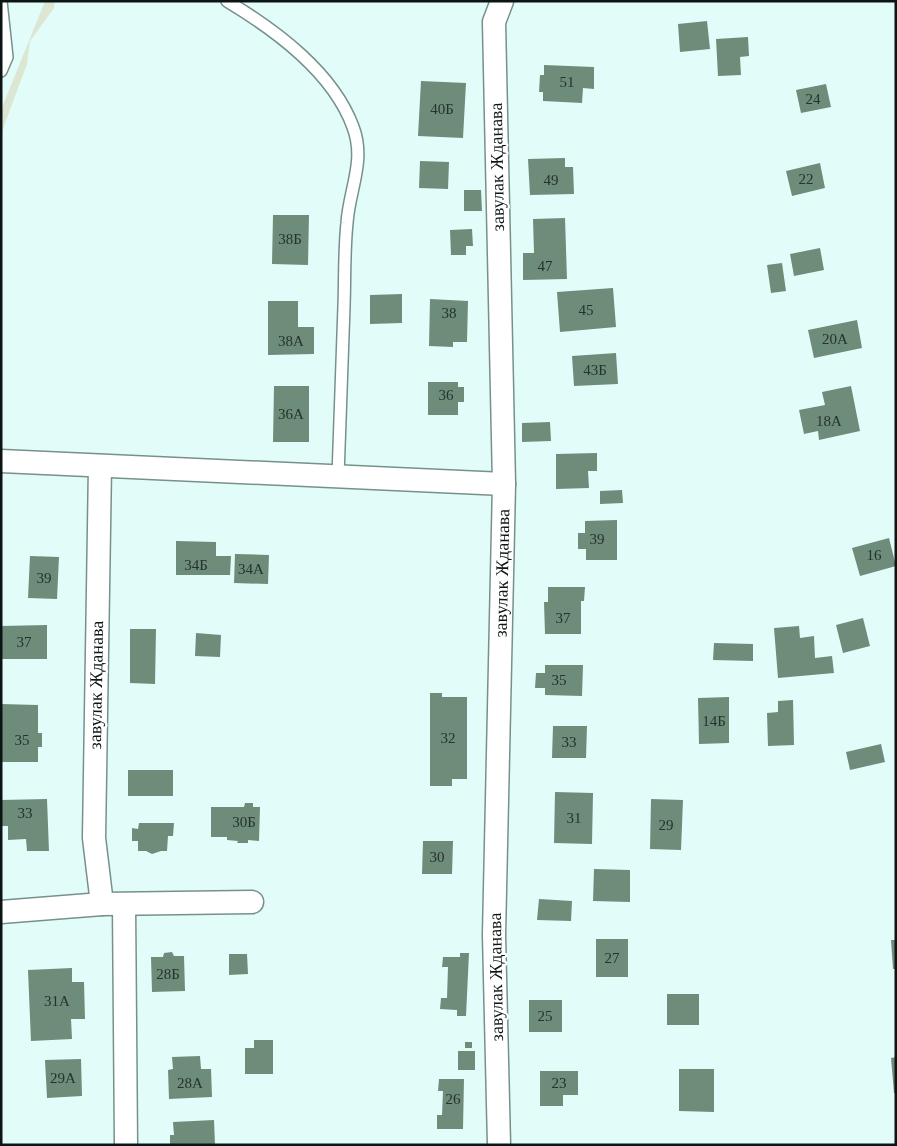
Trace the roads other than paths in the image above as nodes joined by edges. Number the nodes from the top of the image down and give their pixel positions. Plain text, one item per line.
1 (1, 1) edge
2 (227, 1) edge
3 (502, 1) edge
4 (1, 71) edge
5 (1, 461) edge
6 (100, 466) junction
7 (338, 476) junction
8 (504, 484) junction
9 (252, 902) dead end
10 (113, 905) junction
11 (1, 912) edge
12 (126, 1145) edge
13 (500, 1145) edge

1 - 4 lane
2 - 7 lane
3 - 8 street, завулак Жданава
5 - 6 street
6 - 7 street
6 - 10 street, завулак Жданава
7 - 8 street
8 - 13 street, завулак Жданава
9 - 10 street
10 - 11 street
10 - 12 street, завулак Жданава

